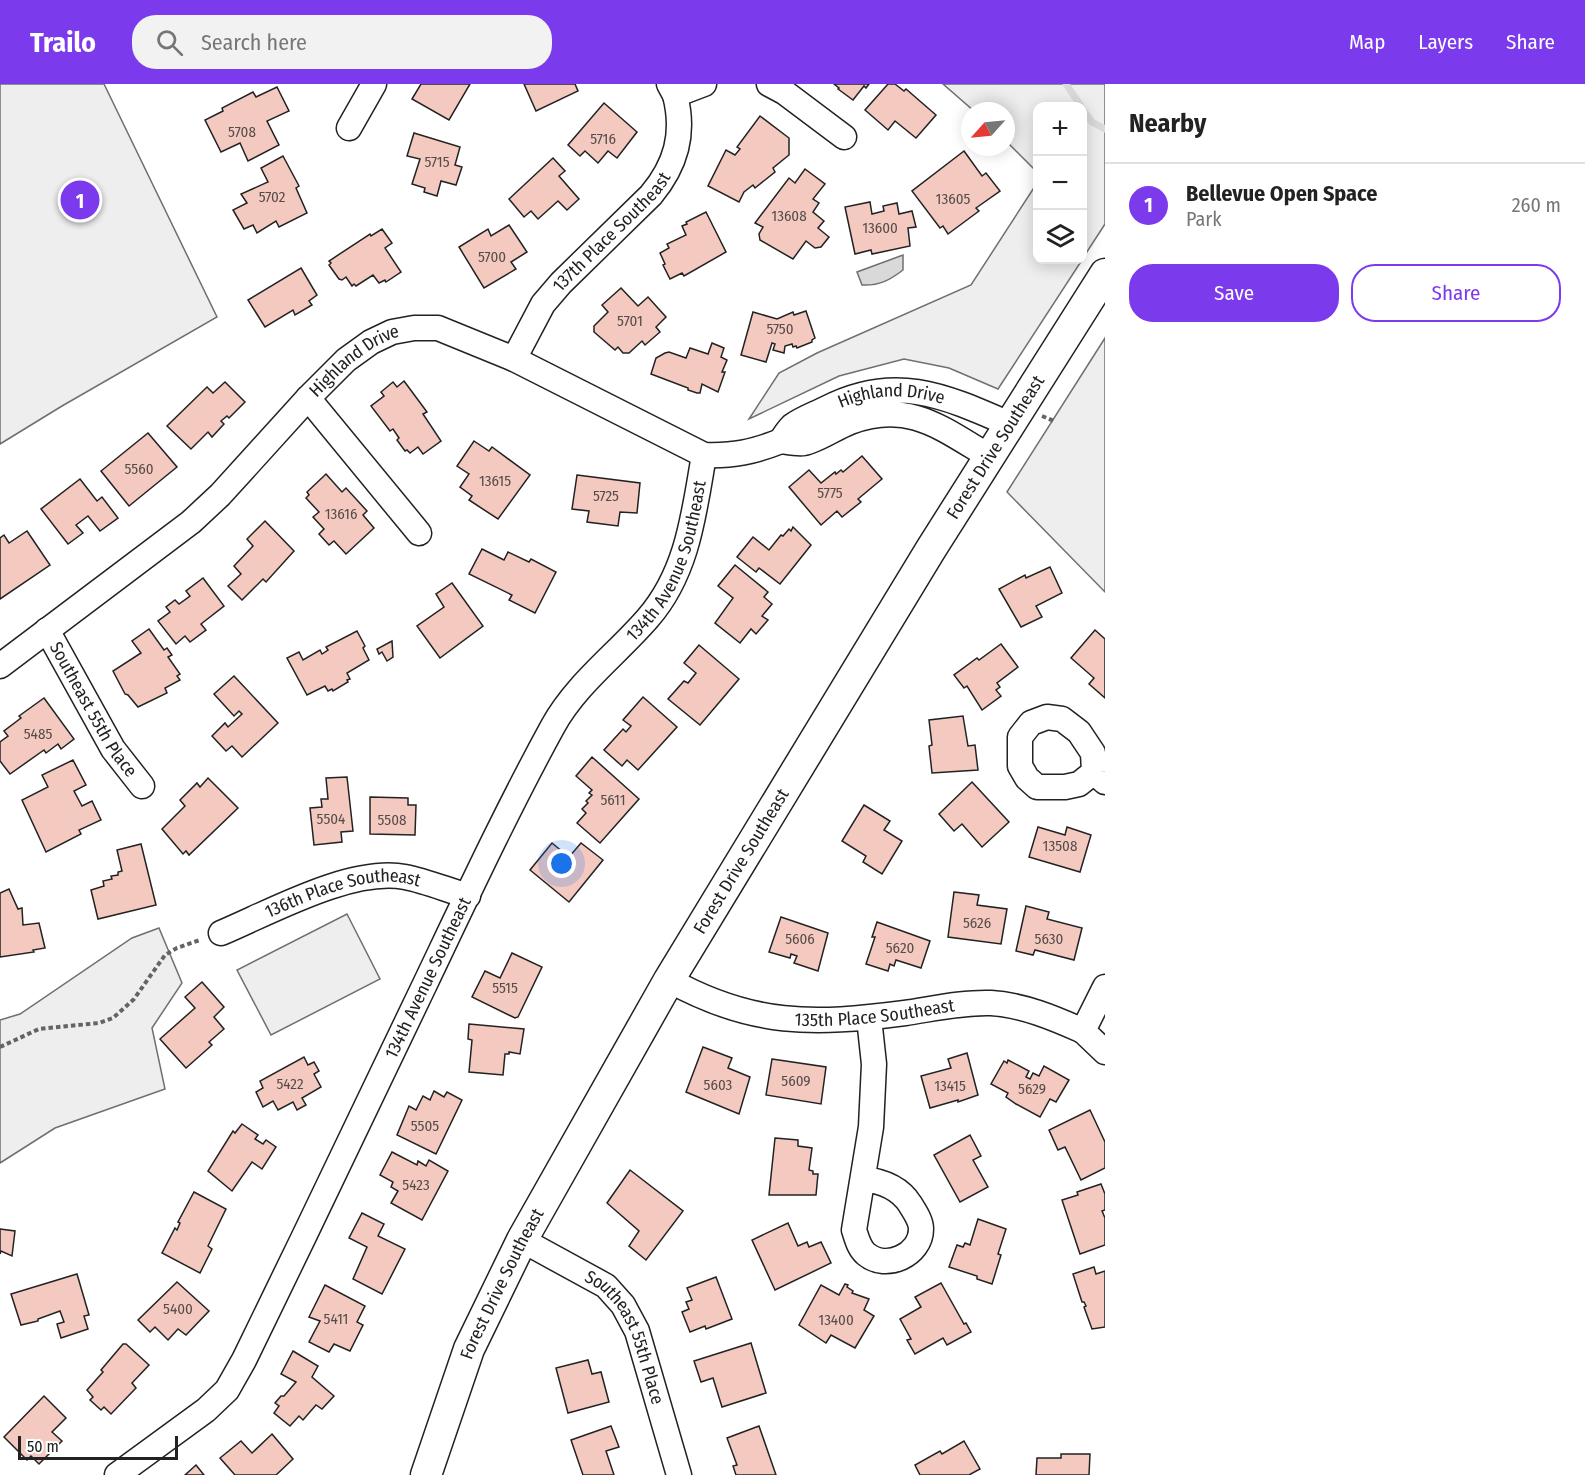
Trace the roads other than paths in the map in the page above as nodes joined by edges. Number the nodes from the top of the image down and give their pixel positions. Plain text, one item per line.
1 (374, 84) edge
2 (704, 84) edge
3 (769, 84) edge
4 (672, 90) edge
5 (350, 128) dead end
6 (844, 137) dead end
7 (1105, 274) edge
8 (514, 359) junction
9 (308, 398) junction
10 (1010, 424) junction
11 (781, 441) junction
12 (704, 455) junction
13 (990, 457) junction
14 (419, 532) dead end
15 (47, 630) junction
16 (0, 666) edge
17 (142, 786) dead end
18 (468, 896) junction
19 (221, 933) road end
20 (669, 980) junction
21 (1105, 987) edge
22 (869, 1018) junction
23 (1083, 1031) junction
24 (1105, 1052) edge
25 (863, 1179) dead end
26 (522, 1240) junction
27 (117, 1475) edge
28 (426, 1475) edge
29 (679, 1475) edge

1 - 5 street
2 - 4 street
3 - 6 street
4 - 8 street, 137th Place Southeast
7 - 10 main road, Forest Drive Southeast
8 - 9 street, Highland Drive
8 - 12 street, Highland Drive
9 - 14 street
9 - 15 street, Highland Drive
10 - 11 street, Highland Drive
10 - 13 main road, Forest Drive Southeast
11 - 12 street, Highland Drive
11 - 13 street, Highland Drive
12 - 18 street, 134th Avenue Southeast
13 - 20 main road, Forest Drive Southeast
15 - 16 street, Highland Drive
15 - 17 street, Southeast 55th Place
18 - 19 street, 136th Place Southeast
18 - 27 street, 134th Avenue Southeast
20 - 22 street, 135th Place Southeast
20 - 26 main road, Forest Drive Southeast
21 - 23 street
22 - 23 street, 135th Place Southeast
22 - 25 street
23 - 24 street
26 - 28 main road, Forest Drive Southeast
26 - 29 street, Southeast 55th Place

